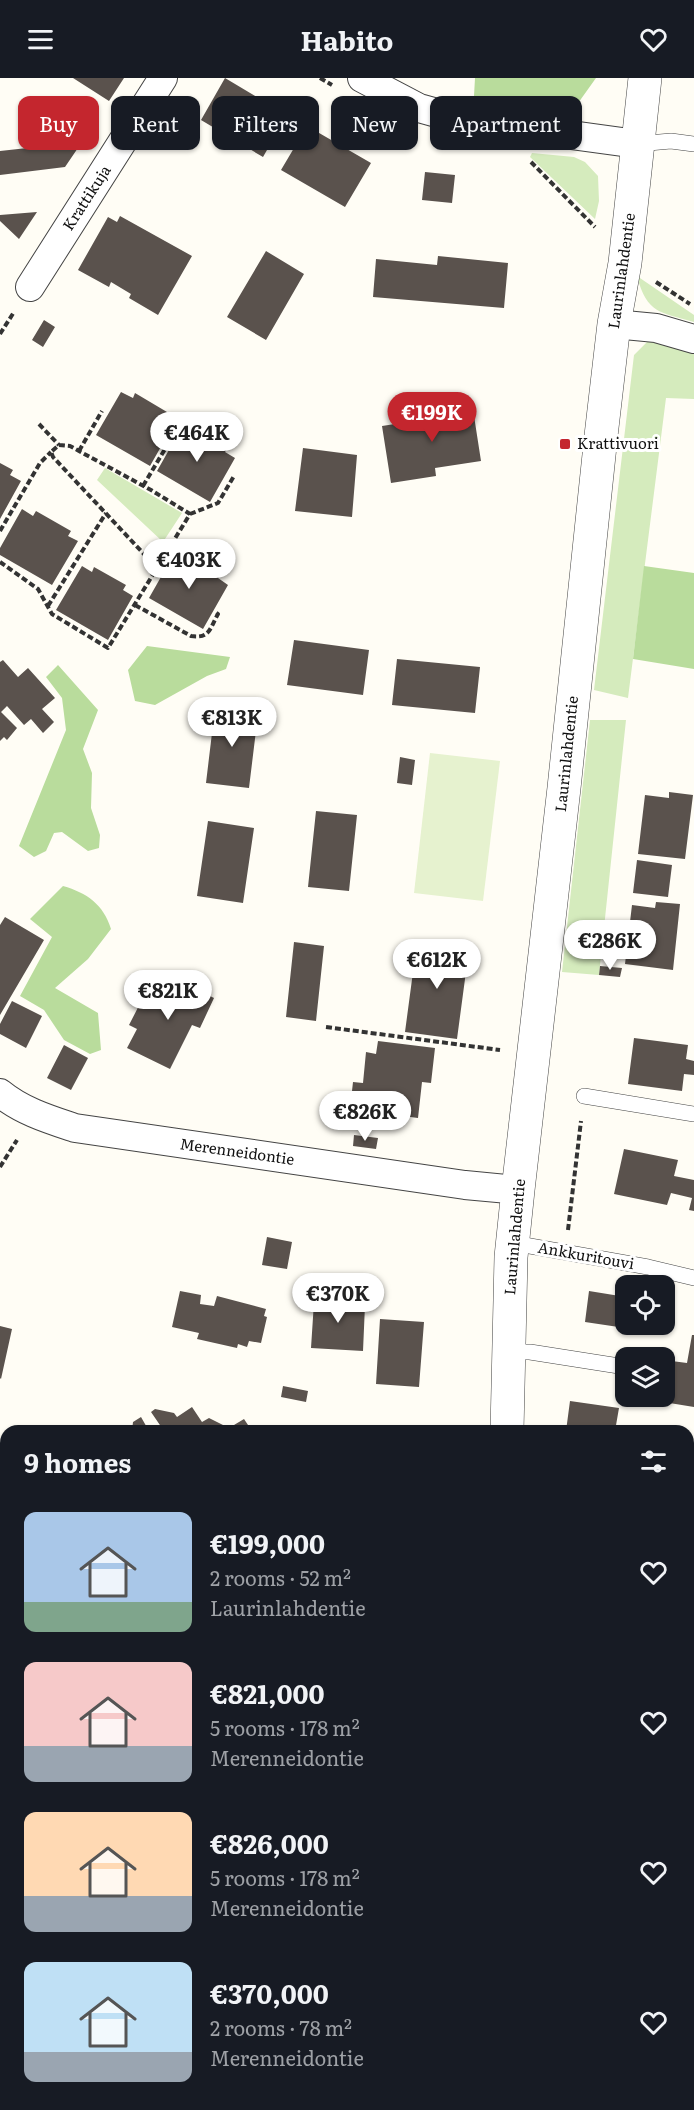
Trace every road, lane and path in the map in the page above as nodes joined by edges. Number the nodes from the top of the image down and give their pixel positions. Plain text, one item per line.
1 (163, 78) edge
2 (362, 78) edge
3 (645, 78) edge
4 (638, 144) junction
5 (694, 144) edge
6 (647, 276) dead end
7 (30, 287) dead end
8 (694, 306) edge
9 (614, 324) junction
10 (694, 339) edge
11 (102, 411) dead end
12 (39, 424) dead end
13 (59, 445) junction
14 (165, 449) dead end
15 (79, 451) junction
16 (51, 452) junction
17 (234, 476) dead end
18 (143, 486) junction
19 (106, 513) junction
20 (190, 514) junction
21 (0, 531) edge
22 (0, 562) edge
23 (158, 569) junction
24 (135, 605) junction
25 (48, 606) junction
26 (214, 611) dead end
27 (326, 1027) dead end
28 (511, 1051) dead end
29 (0, 1093) edge
30 (584, 1096) joint
31 (694, 1114) edge
32 (19, 1139) dead end
33 (0, 1167) edge
34 (518, 1190) junction
35 (513, 1243) junction
36 (565, 1252) junction
37 (694, 1278) edge
38 (507, 1352) junction
39 (615, 1365) edge
40 (507, 1425) edge

1 - 7 street, Krattikuja
2 - 4 street
3 - 4 street, Laurinlahdentie
4 - 5 lane
4 - 9 street, Laurinlahdentie
6 - 8 path
9 - 10 street
9 - 34 street, Laurinlahdentie
11 - 15 path
12 - 13 path
13 - 15 path
13 - 16 path
14 - 18 path
15 - 18 path
16 - 19 path
16 - 21 path
17 - 20 path
18 - 20 path
19 - 23 path
19 - 25 path
20 - 23 path
22 - 25 path
23 - 24 path
24 - 25 path
24 - 26 path
27 - 28 path
29 - 34 street, Merenneidontie
30 - 31 lane
30 - 36 path
32 - 33 path
34 - 35 street, Laurinlahdentie
35 - 36 lane, Ankkuritouvi
35 - 38 street, Laurinlahdentie
36 - 37 lane, Ankkuritouvi
38 - 39 lane
38 - 40 street, Laurinlahdentie

